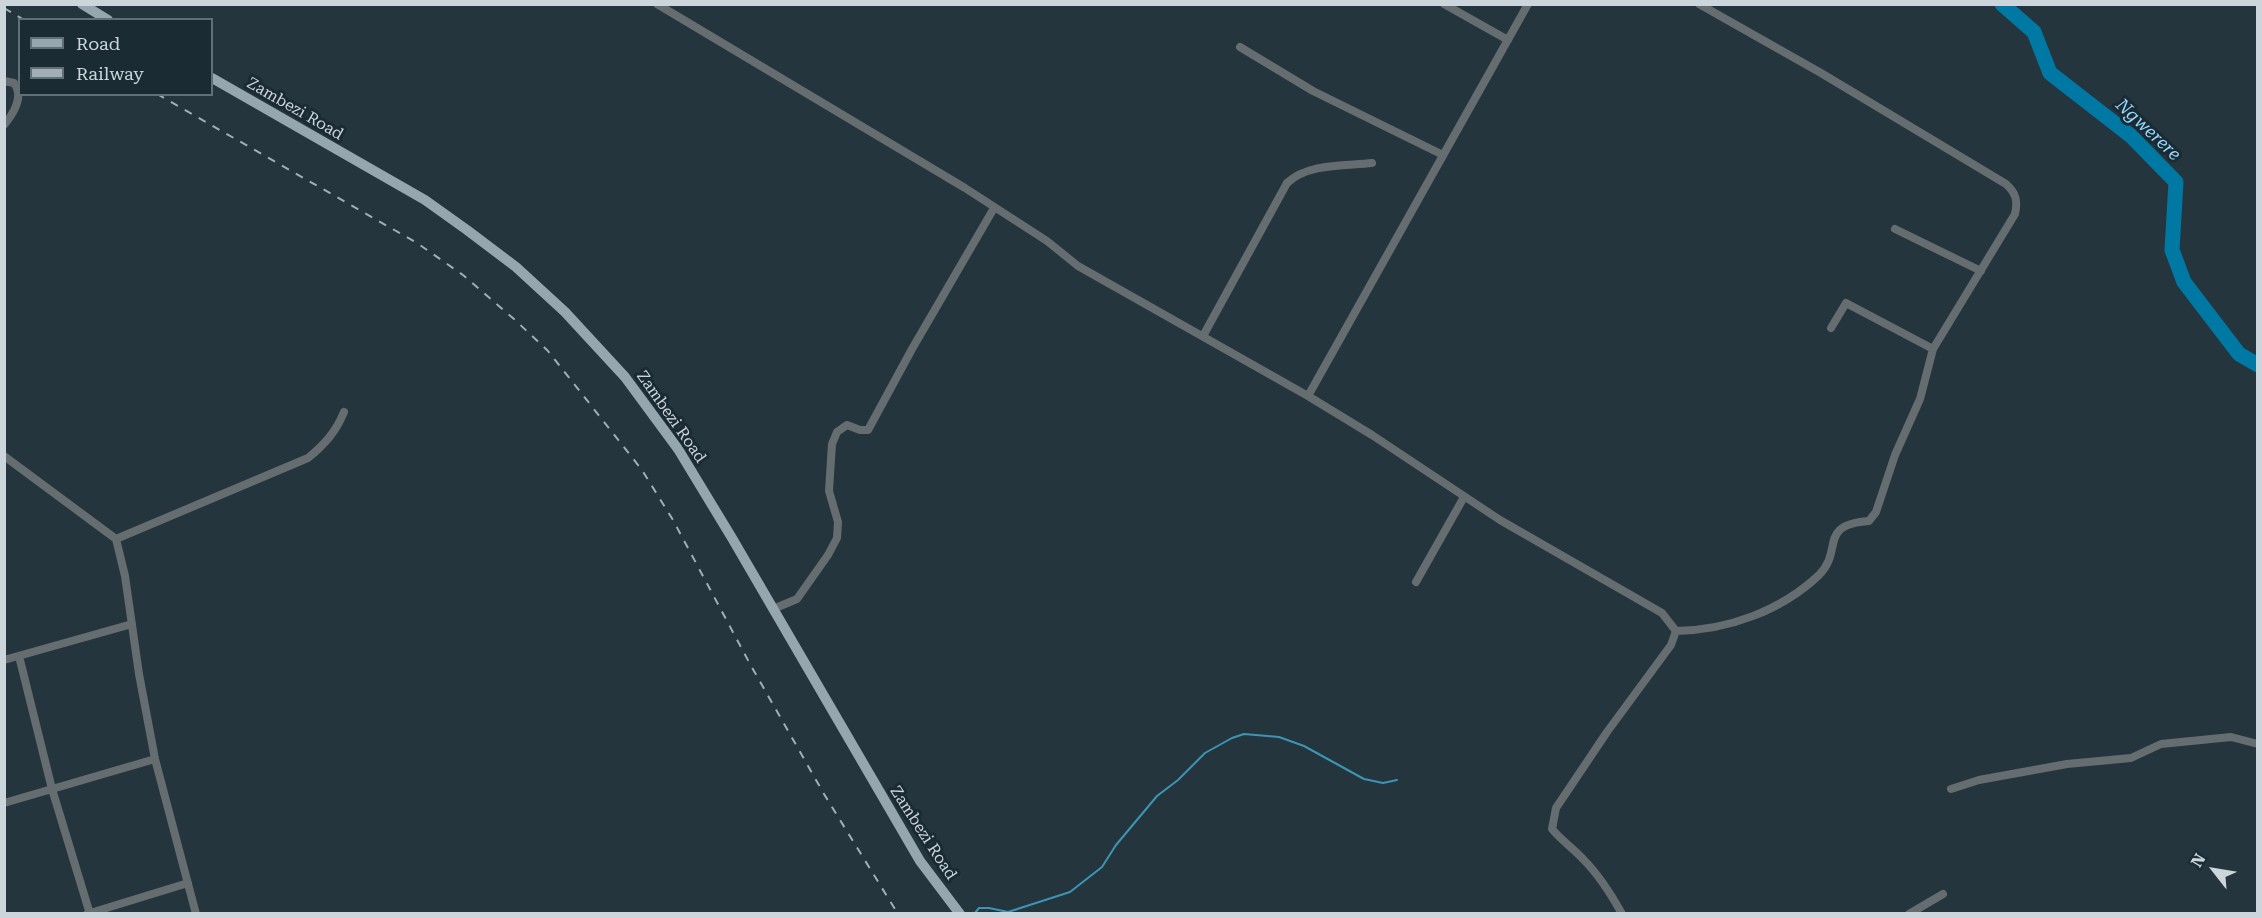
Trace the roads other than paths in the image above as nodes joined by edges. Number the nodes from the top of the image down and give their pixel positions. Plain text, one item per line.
1 (82, 4) edge
2 (657, 4) edge
3 (1444, 4) edge
4 (1528, 4) edge
5 (1699, 4) edge
6 (105, 18) edge
7 (1508, 40) junction
8 (1240, 47) dead end
9 (213, 79) edge
10 (4, 81) edge
11 (4, 125) edge
12 (1443, 155) junction
13 (1372, 163) dead end
14 (994, 208) junction
15 (1895, 229) dead end
16 (1981, 271) junction
17 (1831, 328) dead end
18 (1203, 336) junction
19 (1933, 349) junction
20 (1308, 396) junction
21 (344, 412) dead end
22 (4, 456) edge
23 (1464, 497) junction
24 (116, 539) junction
25 (1416, 582) dead end
26 (773, 609) junction
27 (132, 624) junction
28 (1676, 631) junction
29 (20, 656) junction
30 (4, 660) edge
31 (2258, 744) edge
32 (155, 759) junction
33 (52, 789) junction
34 (1951, 789) dead end
35 (4, 803) edge
36 (188, 883) junction
37 (1943, 894) dead end
38 (89, 913) edge
39 (196, 914) edge
40 (960, 914) edge
41 (1622, 914) edge
42 (1910, 914) edge

1 - 6 main road
2 - 14 street
3 - 7 street
4 - 7 street
5 - 16 street
7 - 12 street
8 - 12 street
9 - 26 main road, Zambezi Road
10 - 11 street
12 - 20 street
13 - 18 street
14 - 18 street
14 - 26 street
15 - 16 street
16 - 19 street
17 - 19 street
18 - 20 street
19 - 28 street
20 - 23 street
21 - 24 street
22 - 24 street
23 - 25 street
23 - 28 street
24 - 27 street
26 - 40 main road, Zambezi Road
27 - 29 street
27 - 32 street
28 - 41 street
29 - 30 street
29 - 33 street
31 - 34 street
32 - 33 street
32 - 36 street
33 - 35 street
33 - 38 street
36 - 38 street
36 - 39 street
37 - 42 street

